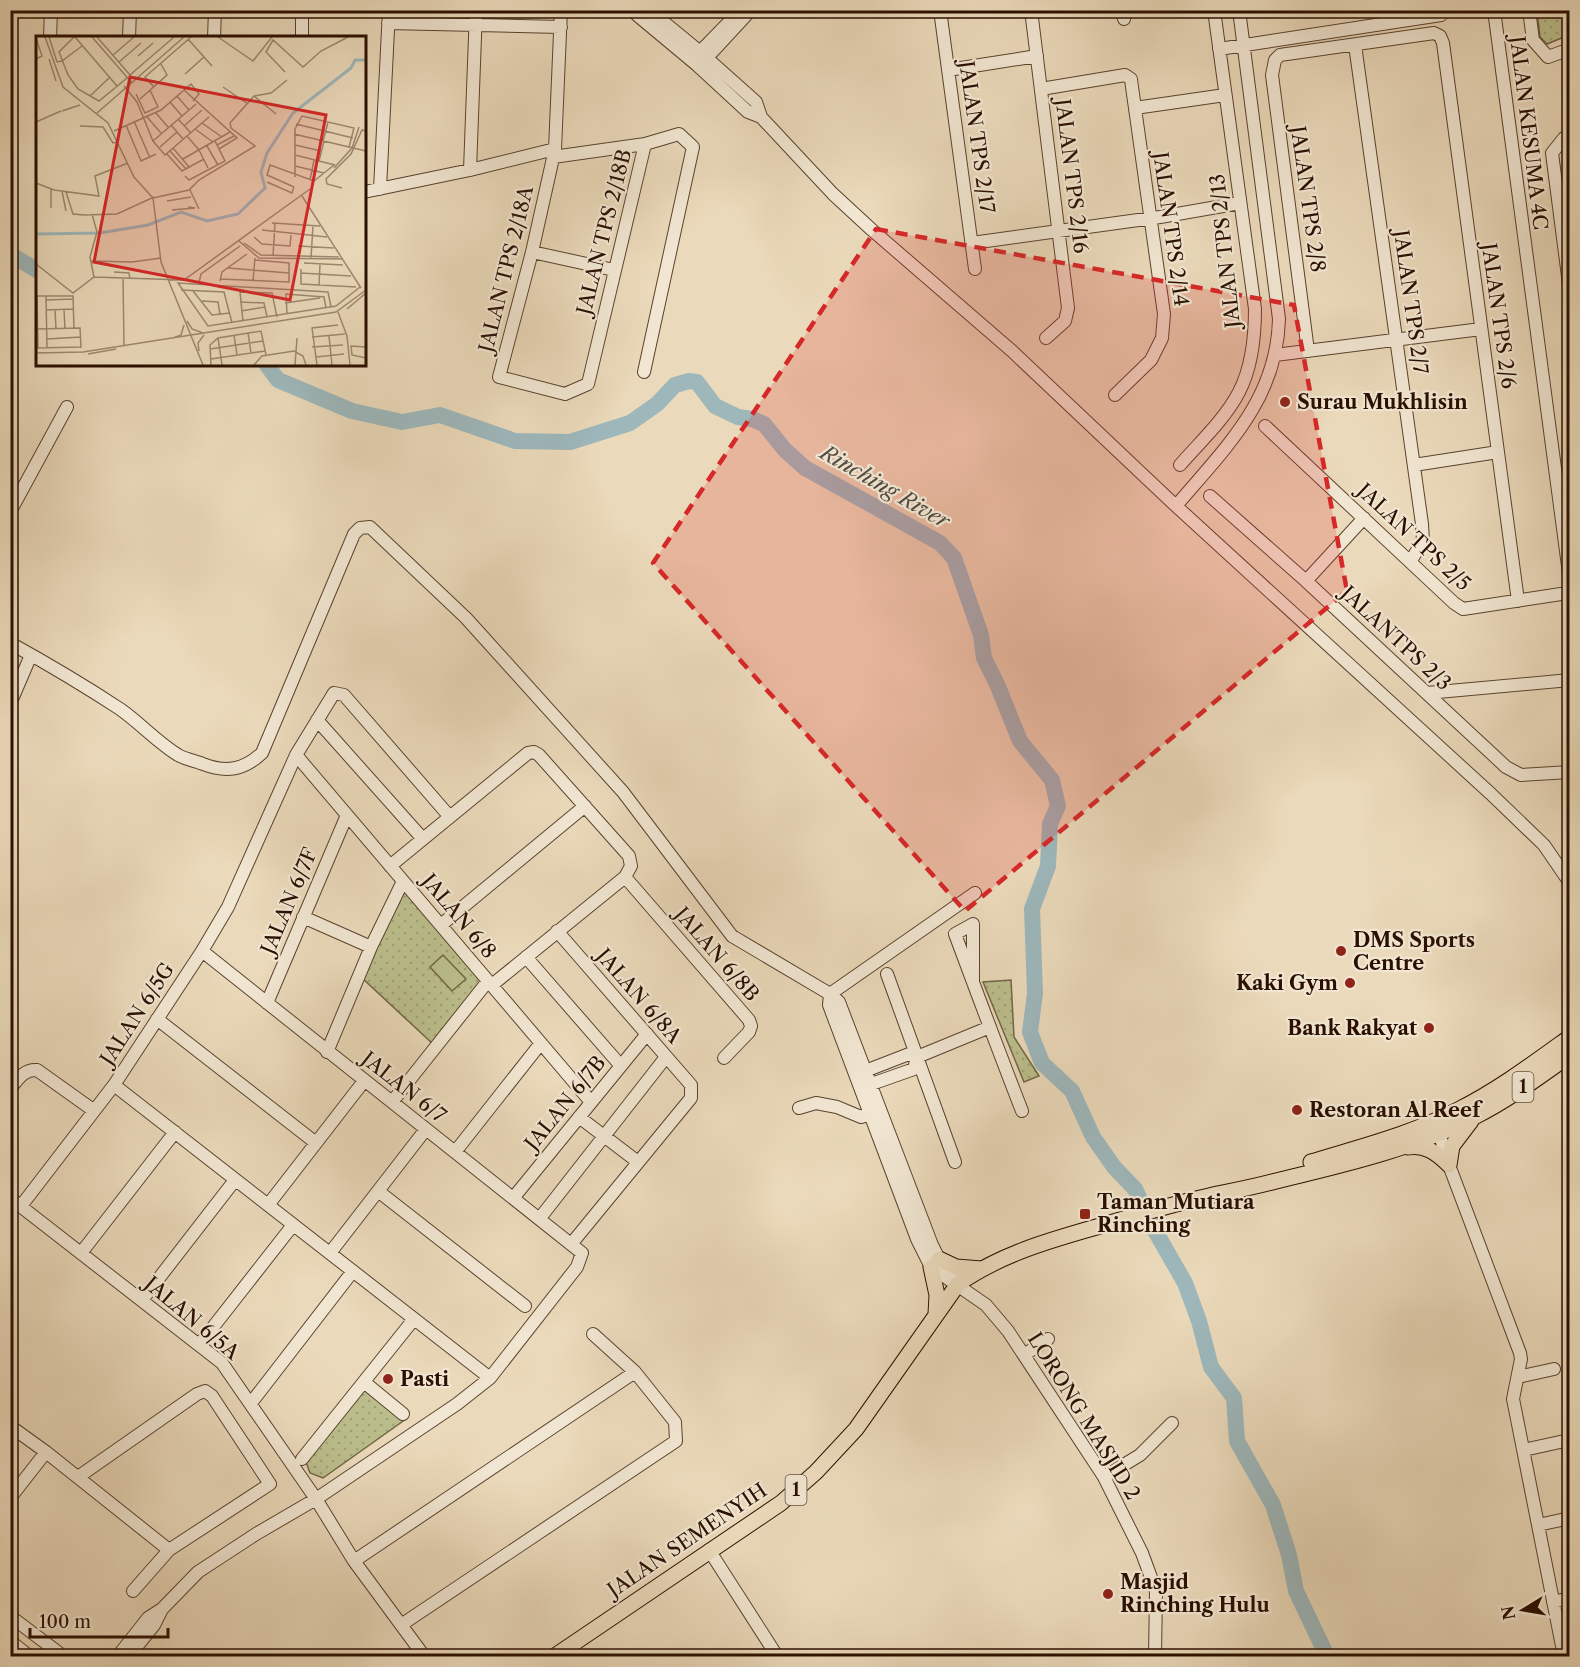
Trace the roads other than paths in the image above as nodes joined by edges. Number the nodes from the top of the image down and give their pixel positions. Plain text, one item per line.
1 (51, 10) edge
2 (130, 10) edge
3 (215, 10) edge
4 (302, 10) edge
5 (476, 10) edge
6 (561, 10) edge
7 (634, 10) edge
8 (741, 10) edge
9 (752, 10) edge
10 (940, 10) edge
11 (1031, 10) edge
12 (1214, 10) edge
13 (1239, 10) edge
14 (1494, 10) edge
15 (1529, 10) edge
16 (1443, 11) edge
17 (389, 17) edge
18 (652, 18) edge
19 (475, 24) junction
20 (561, 27) junction
21 (50, 36) edge
22 (129, 36) edge
23 (214, 36) edge
24 (302, 36) edge
25 (1244, 45) junction
26 (1355, 45) junction
27 (1219, 49) junction
28 (1569, 49) edge
29 (1037, 56) junction
30 (699, 59) junction
31 (948, 70) junction
32 (1041, 89) junction
33 (1225, 95) junction
34 (1135, 108) junction
35 (1569, 135) edge
36 (645, 144) junction
37 (554, 153) junction
38 (470, 170) junction
39 (380, 189) junction
40 (366, 192) edge
41 (1240, 202) junction
42 (1150, 219) junction
43 (1060, 231) junction
44 (972, 243) junction
45 (532, 252) junction
46 (975, 269) dead end
47 (614, 270) junction
48 (1569, 292) edge
49 (1481, 329) junction
50 (1046, 338) dead end
51 (1396, 340) junction
52 (1308, 351) junction
53 (1275, 356) junction
54 (644, 372) dead end
55 (588, 384) joint
56 (1115, 395) dead end
57 (67, 407) dead end
58 (1265, 426) dead end
59 (1498, 452) junction
60 (1180, 465) dead end
61 (1414, 465) junction
62 (1210, 496) dead end
63 (1176, 506) junction
64 (10, 512) edge
65 (1364, 518) junction
66 (1410, 562) junction
67 (1306, 581) junction
68 (1569, 581) edge
69 (1561, 594) dead end
70 (1518, 600) junction
71 (10, 643) edge
72 (31, 655) junction
73 (1569, 680) edge
74 (1427, 693) junction
75 (10, 704) edge
76 (316, 720) junction
77 (296, 755) junction
78 (1569, 772) edge
79 (585, 806) junction
80 (346, 816) junction
81 (450, 817) junction
82 (423, 839) junction
83 (390, 866) junction
84 (625, 876) junction
85 (403, 881) junction
86 (1569, 883) edge
87 (975, 893) dead end
88 (303, 917) junction
89 (441, 925) junction
90 (557, 931) junction
91 (371, 947) junction
92 (202, 951) junction
93 (526, 957) junction
94 (887, 974) dead end
95 (973, 982) dead end
96 (490, 983) junction
97 (830, 994) junction
98 (267, 1003) junction
99 (157, 1019) junction
100 (990, 1028) junction
101 (1569, 1030) edge
102 (647, 1034) junction
103 (1569, 1037) edge
104 (541, 1043) junction
105 (327, 1052) junction
106 (1547, 1053) junction
107 (1569, 1055) edge
108 (666, 1057) junction
109 (917, 1057) junction
110 (724, 1058) dead end
111 (621, 1066) junction
112 (861, 1073) junction
113 (364, 1080) junction
114 (114, 1085) junction
115 (865, 1086) junction
116 (10, 1089) edge
117 (392, 1102) junction
118 (591, 1102) junction
119 (799, 1108) dead end
120 (93, 1110) junction
121 (1022, 1111) dead end
122 (870, 1114) junction
123 (579, 1117) junction
124 (1475, 1117) junction
125 (1437, 1126) junction
126 (426, 1129) junction
127 (175, 1132) junction
128 (603, 1137) junction
129 (316, 1143) junction
130 (1391, 1150) junction
131 (455, 1152) junction
132 (638, 1162) junction
133 (956, 1162) dead end
134 (1449, 1165) junction
135 (236, 1180) junction
136 (378, 1191) junction
137 (1209, 1196) junction
138 (514, 1197) junction
139 (10, 1198) edge
140 (268, 1205) junction
141 (21, 1206) junction
142 (540, 1218) junction
143 (293, 1225) junction
144 (572, 1243) junction
145 (81, 1253) junction
146 (330, 1253) junction
147 (1002, 1258) junction
148 (935, 1263) junction
149 (982, 1269) junction
150 (353, 1271) junction
151 (961, 1286) junction
152 (142, 1300) junction
153 (525, 1306) dead end
154 (936, 1314) junction
155 (414, 1319) junction
156 (593, 1334) dead end
157 (922, 1335) junction
158 (1048, 1339) dead end
159 (199, 1345) junction
160 (508, 1355) junction
161 (1024, 1355) junction
162 (468, 1361) junction
163 (1554, 1369) dead end
164 (635, 1372) junction
165 (1518, 1377) junction
166 (490, 1378) junction
167 (364, 1382) junction
168 (465, 1398) junction
169 (251, 1403) junction
170 (403, 1414) dead end
171 (1172, 1423) dead end
172 (10, 1426) edge
173 (1569, 1440) edge
174 (1524, 1450) junction
175 (46, 1452) junction
176 (302, 1460) dead end
177 (78, 1477) junction
178 (1104, 1477) junction
179 (343, 1481) junction
180 (304, 1482) junction
181 (10, 1498) edge
182 (316, 1499) junction
183 (295, 1512) junction
184 (1569, 1518) edge
185 (1538, 1525) junction
186 (169, 1550) junction
187 (709, 1550) junction
188 (354, 1561) junction
189 (133, 1591) dead end
190 (1569, 1598) edge
191 (1553, 1602) junction
192 (162, 1609) junction
193 (10, 1616) edge
194 (401, 1625) junction
195 (10, 1641) edge
196 (44, 1642) junction
197 (422, 1654) edge
198 (31, 1656) edge
199 (63, 1656) edge
200 (118, 1656) edge
201 (129, 1656) edge
202 (555, 1656) edge
203 (777, 1656) edge
204 (1155, 1656) edge
205 (1564, 1656) edge

1 - 21 street
2 - 22 street
3 - 23 street
4 - 24 street
5 - 19 street
6 - 20 street, JALAN TPS 2/18A
7 - 18 street
8 - 30 street
9 - 30 street
10 - 31 street, JALAN TPS 2/17
11 - 29 street, JALAN TPS 2/16
12 - 27 street, JALAN TPS 2/13
13 - 25 street
14 - 68 street, JALAN KESUMA 4C
15 - 28 street
16 - 25 street
17 - 19 street
17 - 39 street
18 - 30 street
19 - 20 street
19 - 38 street
20 - 37 street, JALAN TPS 2/18A
25 - 27 street
25 - 53 street
26 - 49 street, JALAN TPS 2/6
26 - 51 street, JALAN TPS 2/7
26 - 52 street, JALAN TPS 2/8
27 - 33 street, JALAN TPS 2/13
29 - 31 street
29 - 32 street, JALAN TPS 2/16
30 - 63 street
31 - 44 street, JALAN TPS 2/17
32 - 34 street, JALAN TPS 2/14
32 - 43 street, JALAN TPS 2/16
33 - 34 street
33 - 41 street, JALAN TPS 2/13
34 - 42 street, JALAN TPS 2/14
35 - 48 street
36 - 37 street, JALAN TPS 2/18B
36 - 47 street, JALAN TPS 2/18B
36 - 54 street
37 - 38 street, JALAN TPS 2/18B
37 - 45 street, JALAN TPS 2/18A
38 - 39 street, JALAN TPS 2/18B
39 - 40 street, JALAN TPS 2/18B
41 - 42 street
41 - 60 street, JALAN TPS 2/13
42 - 43 street
42 - 56 street, JALAN TPS 2/14
43 - 44 street
43 - 50 street, JALAN TPS 2/16
44 - 46 street, JALAN TPS 2/17
45 - 47 street
45 - 55 street, JALAN TPS 2/18A
47 - 55 street, JALAN TPS 2/18B
49 - 51 street
49 - 59 street, JALAN TPS 2/6
51 - 52 street
51 - 61 street, JALAN TPS 2/7
52 - 53 street
53 - 63 street
57 - 64 street
58 - 65 street, JALAN TPS 2/5
59 - 61 street
59 - 70 street, JALAN TPS 2/6
61 - 66 street, JALAN TPS 2/7
62 - 67 street, JALANTPS 2/3
63 - 86 street
65 - 66 street, JALAN TPS 2/5
65 - 67 street
66 - 70 street, JALAN TPS 2/5
67 - 74 street, JALANTPS 2/3
69 - 70 street, JALAN TPS 2/5
71 - 72 street
72 - 75 street
72 - 97 street
73 - 74 street
74 - 78 street, JALANTPS 2/3
76 - 77 street, JALAN 6/5G
76 - 81 street, JALAN 6/5G
76 - 82 street
77 - 80 street, JALAN 6/8
77 - 92 street, JALAN 6/5G
79 - 81 street
79 - 84 street
79 - 89 street
80 - 83 street, JALAN 6/8
80 - 88 street, JALAN 6/7F
81 - 82 street
82 - 83 street
83 - 85 street, JALAN 6/8
84 - 90 street
84 - 110 street, JALAN 6/8B
85 - 89 street, JALAN 6/8
85 - 91 street
87 - 97 street
88 - 91 street
88 - 98 street, JALAN 6/7F
89 - 96 street, JALAN 6/8
90 - 93 street
90 - 102 street, JALAN 6/8A
91 - 105 street
92 - 98 street, JALAN 6/7
92 - 99 street, JALAN 6/5G
93 - 96 street
93 - 111 street
94 - 109 street
95 - 100 street
96 - 104 street, JALAN 6/8
96 - 117 street
97 - 112 street
98 - 105 street, JALAN 6/7
99 - 114 street, JALAN 6/5G
99 - 129 street
100 - 109 street
100 - 121 street
101 - 106 main road
102 - 108 street, JALAN 6/8A
102 - 111 street, JALAN 6/7B
103 - 106 main road, JALAN SEMENYIH / 1
104 - 118 street, JALAN 6/8
104 - 131 street
105 - 113 street, JALAN 6/7
106 - 125 main road, JALAN SEMENYIH / 1
107 - 124 main road, JALAN SEMENYIH / 1
108 - 128 street
108 - 132 street, JALAN 6/8A
109 - 112 street
109 - 115 street
109 - 133 street
111 - 118 street, JALAN 6/7B
112 - 115 street
113 - 117 street, JALAN 6/7
113 - 129 street
114 - 120 street
114 - 127 street, JALAN 6/5G
115 - 122 street
115 - 148 street
116 - 120 street
117 - 126 street, JALAN 6/7
118 - 123 street, JALAN 6/7B
119 - 122 street
120 - 141 street
122 - 148 street
123 - 128 street
123 - 138 street, JALAN 6/7B
124 - 125 main road, JALAN SEMENYIH / 1
124 - 134 main road
125 - 130 main road, JALAN SEMENYIH / 1
125 - 134 street
125 - 137 main road, JALAN SEMENYIH / 1
126 - 131 street, JALAN 6/7
126 - 136 street
127 - 135 street, JALAN 6/5G
127 - 145 street
128 - 132 street
128 - 142 street
129 - 140 street
130 - 134 main road, 1
130 - 137 main road, JALAN SEMENYIH / 1
131 - 138 street, JALAN 6/7
132 - 144 street
134 - 165 street
135 - 140 street, JALAN 6/5G
135 - 152 street
136 - 146 street
136 - 153 street
137 - 147 main road, JALAN SEMENYIH / 1
138 - 142 street, JALAN 6/7
139 - 141 street, JALAN 6/5A
140 - 143 street, JALAN 6/5G
141 - 145 street, JALAN 6/5A
142 - 144 street, JALAN 6/7
143 - 146 street, JALAN 6/5G
143 - 159 street
144 - 160 street, JALAN 6/7
145 - 152 street, JALAN 6/5A
146 - 150 street, JALAN 6/5G
147 - 149 main road, JALAN SEMENYIH / 1
147 - 151 main road, JALAN SEMENYIH / 1
148 - 149 main road
148 - 151 street, LORONG MASJID 2
148 - 154 main road
149 - 151 main road, JALAN SEMENYIH / 1
150 - 155 street, JALAN 6/5G
150 - 169 street
151 - 154 main road, JALAN SEMENYIH / 1
151 - 157 main road, JALAN SEMENYIH / 1
151 - 161 street, LORONG MASJID 2
152 - 159 street, JALAN 6/5A
154 - 157 main road, JALAN SEMENYIH / 1
155 - 162 street, JALAN 6/5G
155 - 167 street
156 - 164 street
157 - 187 main road, JALAN SEMENYIH / 1
158 - 161 street
159 - 169 street, JALAN 6/5A
160 - 162 street
160 - 166 street
161 - 178 street, LORONG MASJID 2
162 - 166 street, JALAN 6/5G
162 - 168 street
163 - 165 street
164 - 188 street
164 - 194 street
165 - 174 street
166 - 168 street
167 - 170 street
167 - 176 street
168 - 179 street
169 - 180 street, JALAN 6/5A
171 - 178 street
172 - 175 street
173 - 174 street
174 - 185 street
175 - 177 street
175 - 181 street
177 - 186 street
177 - 186 street
178 - 204 street, LORONG MASJID 2
179 - 180 street
179 - 182 street
180 - 182 street, JALAN 6/5A
180 - 183 street
182 - 183 street
182 - 188 street, JALAN 6/5A
183 - 192 street
184 - 185 street
185 - 191 street
186 - 189 street
187 - 202 main road, JALAN SEMENYIH / 1
187 - 203 street
188 - 194 street, JALAN 6/5A
190 - 191 street
191 - 205 street
192 - 200 street
192 - 201 street
193 - 196 street
194 - 197 street, JALAN 6/5A
195 - 198 street
196 - 198 street
196 - 199 street

